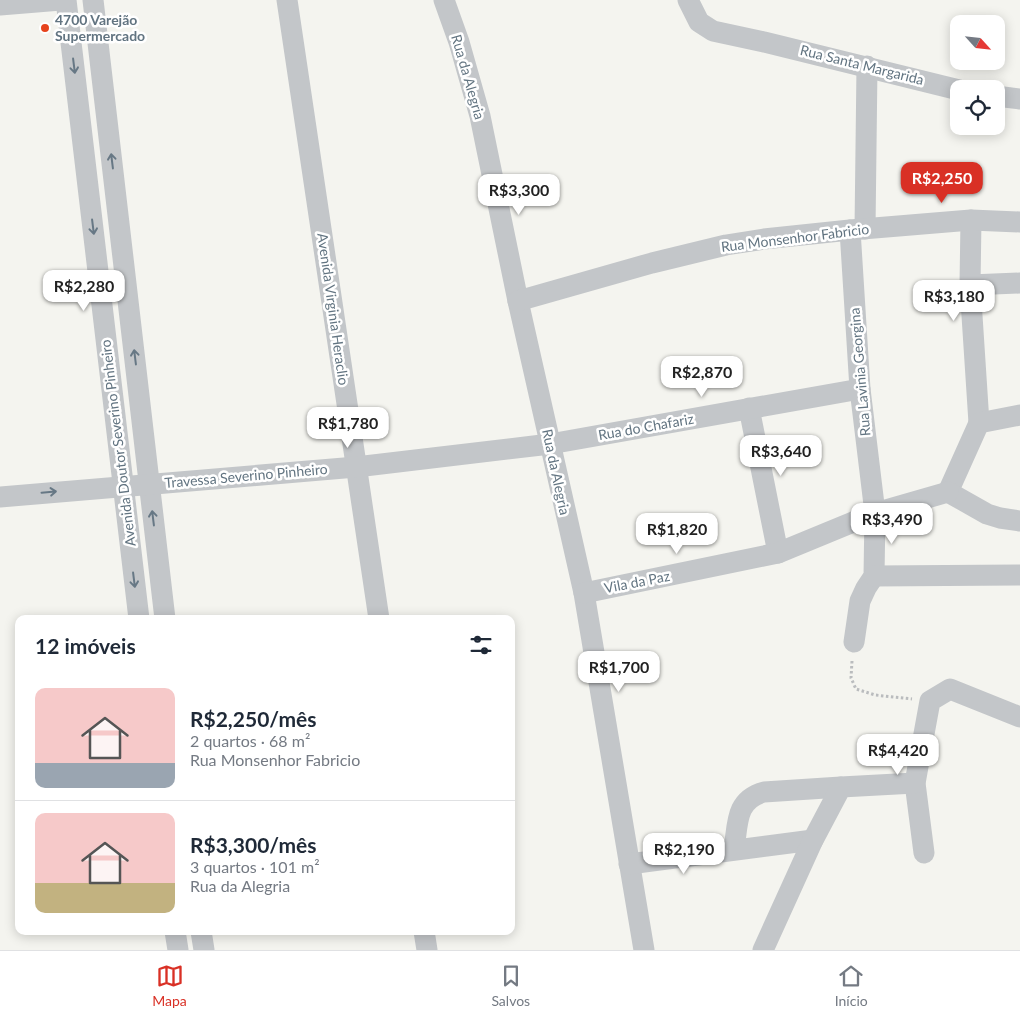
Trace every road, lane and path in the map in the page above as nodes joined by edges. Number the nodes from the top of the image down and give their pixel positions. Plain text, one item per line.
1 (61, 0) edge
2 (66, 0) edge
3 (93, 0) edge
4 (287, 0) edge
5 (444, 0) edge
6 (688, 0) edge
7 (0, 5) edge
8 (867, 66) junction
9 (950, 88) edge
10 (1005, 97) edge
11 (1020, 99) edge
12 (971, 220) junction
13 (1020, 222) edge
14 (858, 230) junction
15 (1020, 283) edge
16 (970, 285) junction
17 (518, 301) junction
18 (860, 389) junction
19 (749, 408) junction
20 (1020, 416) edge
21 (979, 423) junction
22 (550, 444) junction
23 (356, 467) junction
24 (149, 484) junction
25 (123, 485) junction
26 (948, 492) junction
27 (0, 496) edge
28 (874, 513) junction
29 (1020, 521) edge
30 (778, 553) junction
31 (1020, 575) edge
32 (874, 576) junction
33 (584, 593) junction
34 (139, 615) edge
35 (165, 615) edge
36 (378, 615) edge
37 (854, 642) joint
38 (930, 702) junction
39 (1020, 717) edge
40 (915, 784) junction
41 (840, 787) junction
42 (813, 840) junction
43 (734, 849) junction
44 (924, 853) dead end
45 (629, 864) junction
46 (176, 935) edge
47 (202, 935) edge
48 (425, 935) edge
49 (178, 950) edge
50 (204, 950) edge
51 (427, 950) edge
52 (644, 950) edge
53 (763, 950) edge

1 - 7 street
2 -> 25 street, Avenida Doutor Severino Pinheiro
24 -> 3 street, Avenida Doutor Severino Pinheiro
4 - 23 street, Avenida Virginia Heraclio
5 - 17 street, Rua da Alegria
6 - 8 street, Rua Santa Margarida
8 - 9 street, Rua Santa Margarida
8 - 14 street, Rua Lavinia Georgina
10 - 11 street
12 - 13 street, Rua Monsenhor Fabricio
12 - 14 street, Rua Monsenhor Fabricio
12 - 16 street
14 - 17 street, Rua Monsenhor Fabricio
14 - 18 street, Rua Lavinia Georgina
15 - 16 street
16 - 21 street
17 - 22 street, Rua da Alegria
18 - 19 street, Rua do Chafariz
18 - 28 street, Rua Lavinia Georgina
19 - 22 street, Rua do Chafariz
19 - 30 street
20 - 21 street
21 - 26 street
22 - 23 street, Travessa Severino Pinheiro
22 - 33 street, Rua da Alegria
23 - 24 street, Travessa Severino Pinheiro
23 - 36 street, Avenida Virginia Heraclio
24 - 25 street, Travessa Severino Pinheiro
35 -> 24 street, Avenida Doutor Severino Pinheiro
27 -> 25 street, Travessa Severino Pinheiro
25 -> 34 street, Avenida Doutor Severino Pinheiro
26 - 28 street, Vila da Paz
26 - 29 street
28 - 30 street, Vila da Paz
28 - 32 street, Rua Lavinia Georgina
30 - 33 street, Vila da Paz
31 - 32 street
32 - 37 street
33 - 45 street, Rua da Alegria
37 - 38 path
38 - 39 street
38 - 40 street
40 - 41 street
40 - 44 street
41 - 42 street
41 - 43 street
42 - 43 street
42 - 53 street
43 - 45 street
45 - 52 street, Rua da Alegria
46 - 49 street
47 - 50 street
48 - 51 street

